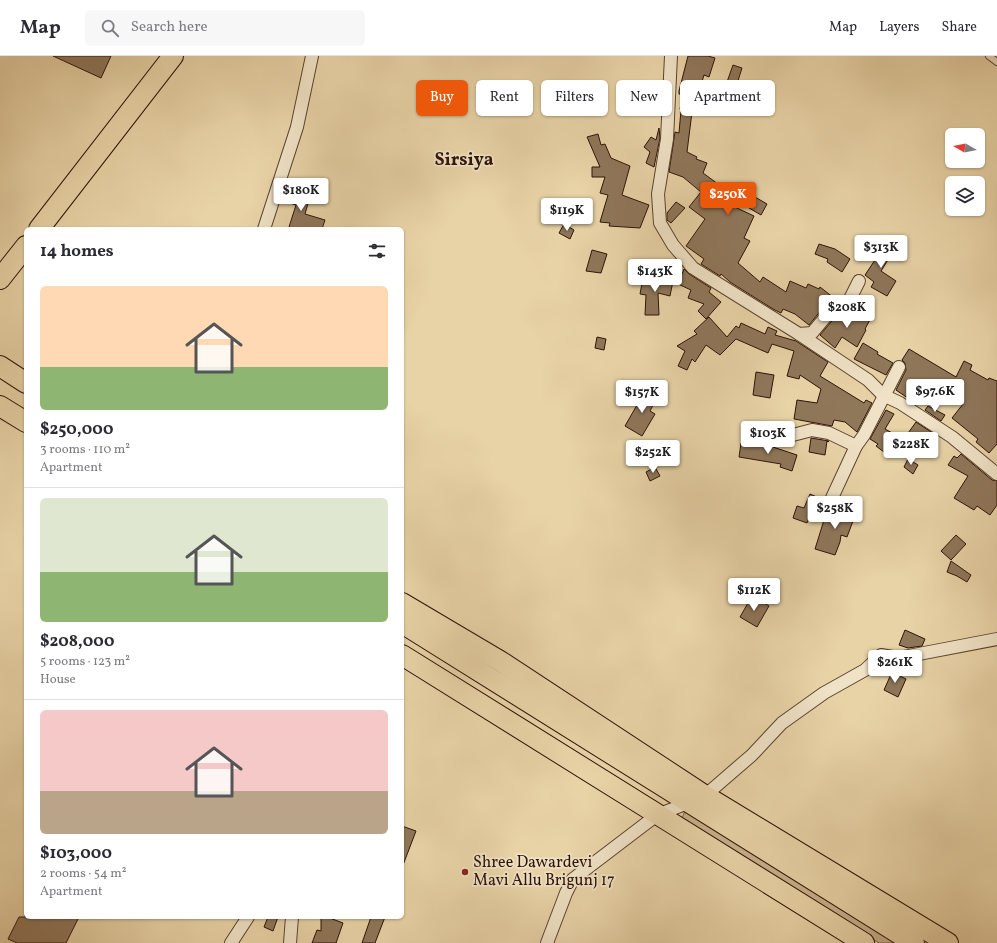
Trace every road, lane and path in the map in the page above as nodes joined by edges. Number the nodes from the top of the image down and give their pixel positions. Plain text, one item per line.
1 (173, 56) edge
2 (312, 56) edge
3 (671, 56) edge
4 (989, 56) edge
5 (997, 62) edge
6 (41, 227) edge
7 (265, 227) edge
8 (24, 249) edge
9 (0, 279) edge
10 (859, 281) dead end
11 (800, 334) junction
12 (899, 367) dead end
13 (883, 395) junction
14 (0, 406) edge
15 (24, 421) edge
16 (785, 437) dead end
17 (856, 446) junction
18 (997, 474) edge
19 (825, 513) dead end
20 (404, 604) edge
21 (404, 624) edge
22 (997, 639) edge
23 (404, 656) edge
24 (696, 799) junction
25 (657, 815) junction
26 (247, 919) edge
27 (292, 919) edge
28 (231, 943) edge
29 (290, 943) edge
30 (547, 943) edge
31 (864, 943) edge
32 (914, 943) edge
33 (948, 943) edge

1 - 6 highway
2 - 7 street
3 - 11 street
4 - 5 lane
8 - 9 highway
10 - 11 street
11 - 13 street
12 - 13 street
13 - 17 street
13 - 18 street
14 - 15 highway
16 - 17 street
17 - 19 street
20 - 24 highway
21 - 24 highway
22 - 24 street
23 - 25 highway
24 - 25 street
24 - 32 highway
24 - 33 highway
25 - 30 street
25 - 31 highway
26 - 28 street
27 - 29 street

